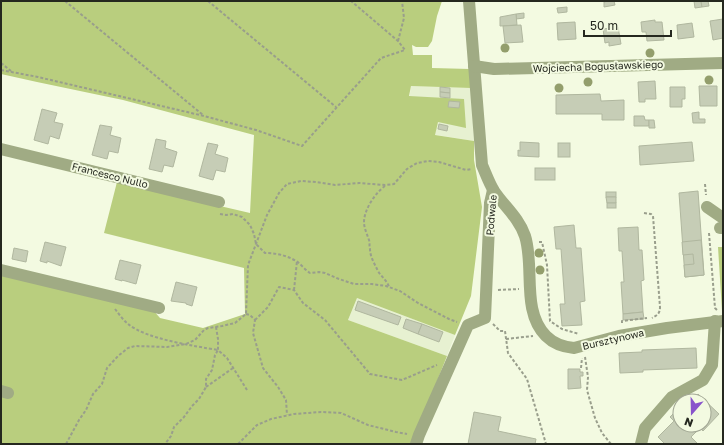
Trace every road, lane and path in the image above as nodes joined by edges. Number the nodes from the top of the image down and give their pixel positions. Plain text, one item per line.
1 (65, 1) edge
2 (208, 1) edge
3 (351, 1) edge
4 (402, 1) edge
5 (469, 1) edge
6 (398, 41) junction
7 (1, 63) edge
8 (723, 63) edge
9 (474, 66) junction
10 (1, 70) edge
11 (13, 72) junction
12 (336, 107) junction
13 (204, 116) junction
14 (1, 148) edge
15 (482, 165) junction
16 (386, 185) junction
17 (493, 190) junction
18 (707, 207) dead end
19 (217, 208) joint
20 (644, 213) dead end
21 (719, 226) edge
22 (542, 242) dead end
23 (256, 244) junction
24 (297, 261) junction
25 (1, 270) edge
26 (388, 287) junction
27 (294, 290) junction
28 (102, 294) junction
29 (159, 308) dead end
30 (246, 314) junction
31 (719, 318) edge
32 (255, 320) junction
33 (468, 325) junction
34 (622, 325) dead end
35 (216, 327) junction
36 (505, 331) dead end
37 (544, 335) junction
38 (506, 339) junction
39 (584, 340) junction
40 (186, 344) junction
41 (218, 350) junction
42 (453, 358) junction
43 (233, 368) junction
44 (206, 387) junction
45 (247, 390) dead end
46 (287, 415) junction
47 (417, 440) edge
48 (66, 444) edge
49 (165, 444) edge
50 (238, 444) edge
51 (546, 444) edge
52 (611, 444) edge
53 (641, 444) edge

1 - 13 path
2 - 12 path
3 - 6 path
4 - 6 path
5 - 9 street, Podwale
6 - 12 path
7 - 11 path
8 - 9 street, Wojciecha Bogusławskiego
9 - 15 street, Podwale
10 - 11 path
11 - 13 path
12 - 13 path
14 - 19 street, Francesco Nullo
15 - 16 path
15 - 17 street, Podwale
16 - 23 path
16 - 26 path
17 - 33 street, Podwale
17 - 37 street, Bursztynowa
18 - 21 street
19 - 23 path
20 - 34 path
21 - 31 path
22 - 39 path
23 - 24 path
23 - 30 path
24 - 26 path
24 - 27 path
25 - 28 street
26 - 33 path
27 - 32 path
27 - 42 path
28 - 29 street
28 - 40 path
30 - 32 path
30 - 35 path
31 - 39 street, Bursztynowa
31 - 53 street
32 - 46 path
33 - 42 street
35 - 40 path
35 - 41 path
36 - 38 path
37 - 38 path
37 - 39 street, Bursztynowa
38 - 51 path
39 - 52 path
40 - 41 path
40 - 48 path
41 - 43 path
41 - 44 path
42 - 47 street
43 - 44 path
43 - 45 path
44 - 49 path
46 - 47 path
46 - 50 path

